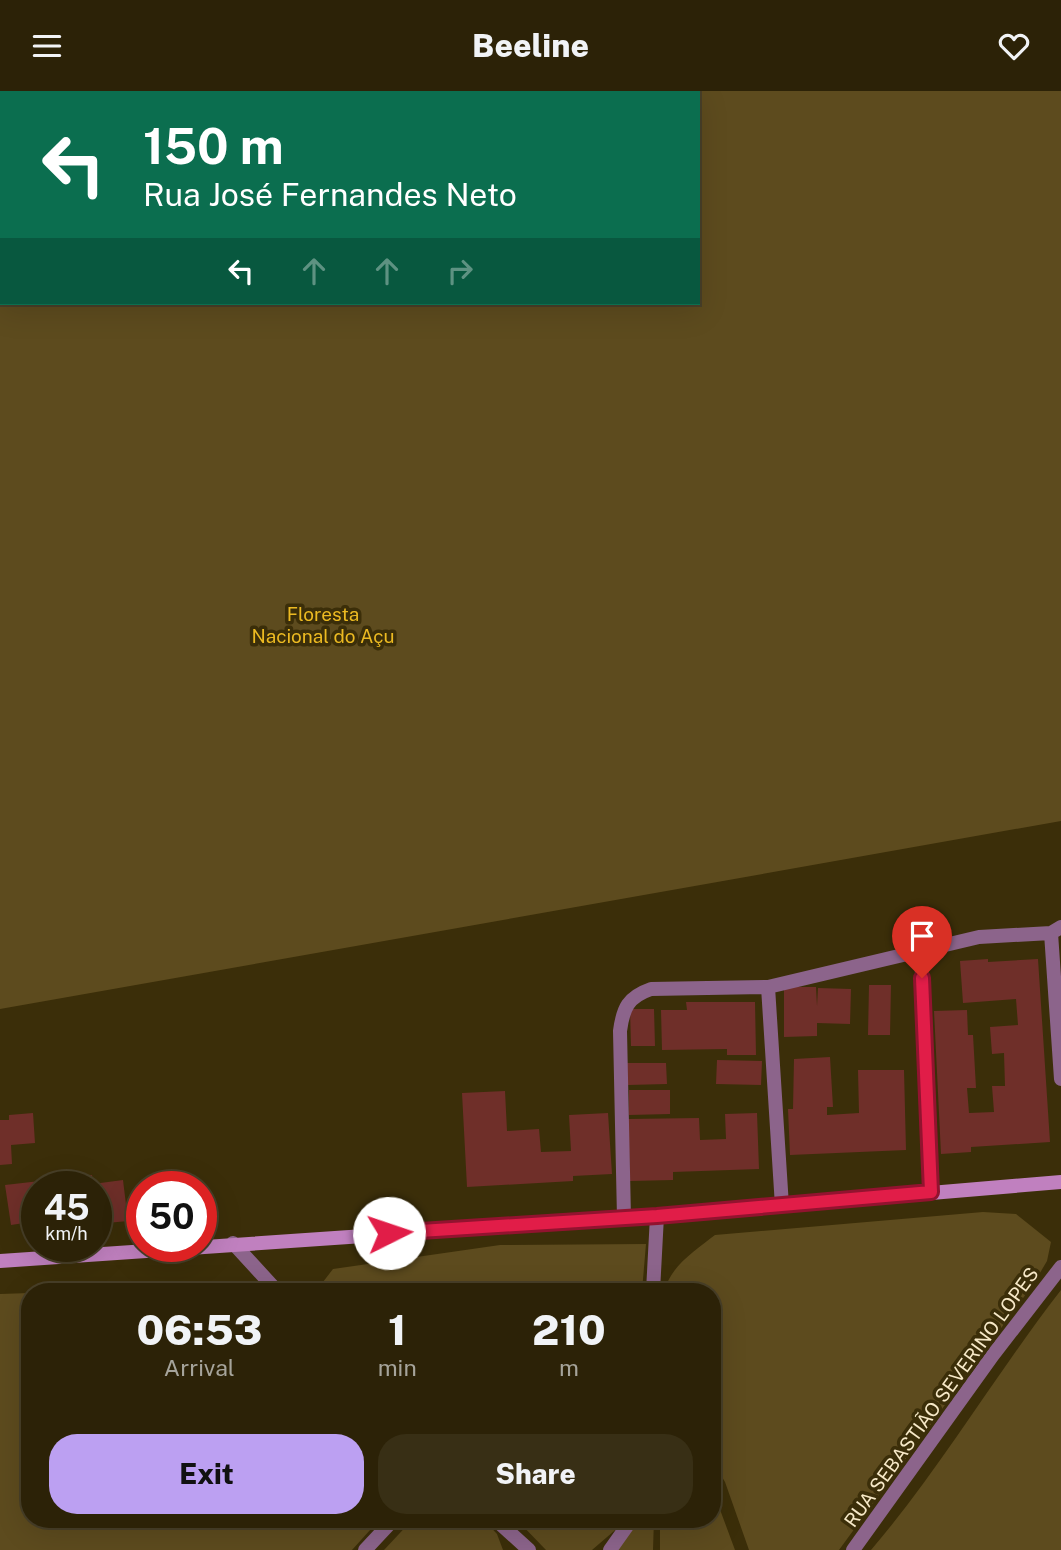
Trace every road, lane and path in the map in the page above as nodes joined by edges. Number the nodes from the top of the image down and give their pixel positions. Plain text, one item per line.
1 (1056, 930) edge
2 (921, 951) junction
3 (768, 987) junction
4 (1061, 1079) edge
5 (1061, 1182) edge
6 (931, 1192) junction
7 (782, 1206) junction
8 (657, 1216) junction
9 (624, 1217) junction
10 (233, 1243) junction
11 (0, 1261) edge
12 (1061, 1267) edge
13 (270, 1283) edge
14 (653, 1283) edge
15 (386, 1528) edge
16 (505, 1528) edge
17 (626, 1528) edge
18 (365, 1550) edge
19 (529, 1550) edge
20 (610, 1550) edge
21 (853, 1550) edge

1 - 2 street
1 - 4 street
2 - 3 street
2 - 6 street
3 - 7 street
3 - 9 street
5 - 6 main road
6 - 7 main road
7 - 8 main road
8 - 9 main road
8 - 14 street
9 - 10 main road
10 - 11 main road
10 - 13 street
12 - 21 street, RUA SEBASTIÃO SEVERINO LOPES
15 - 18 street
16 - 19 street
17 - 20 street

